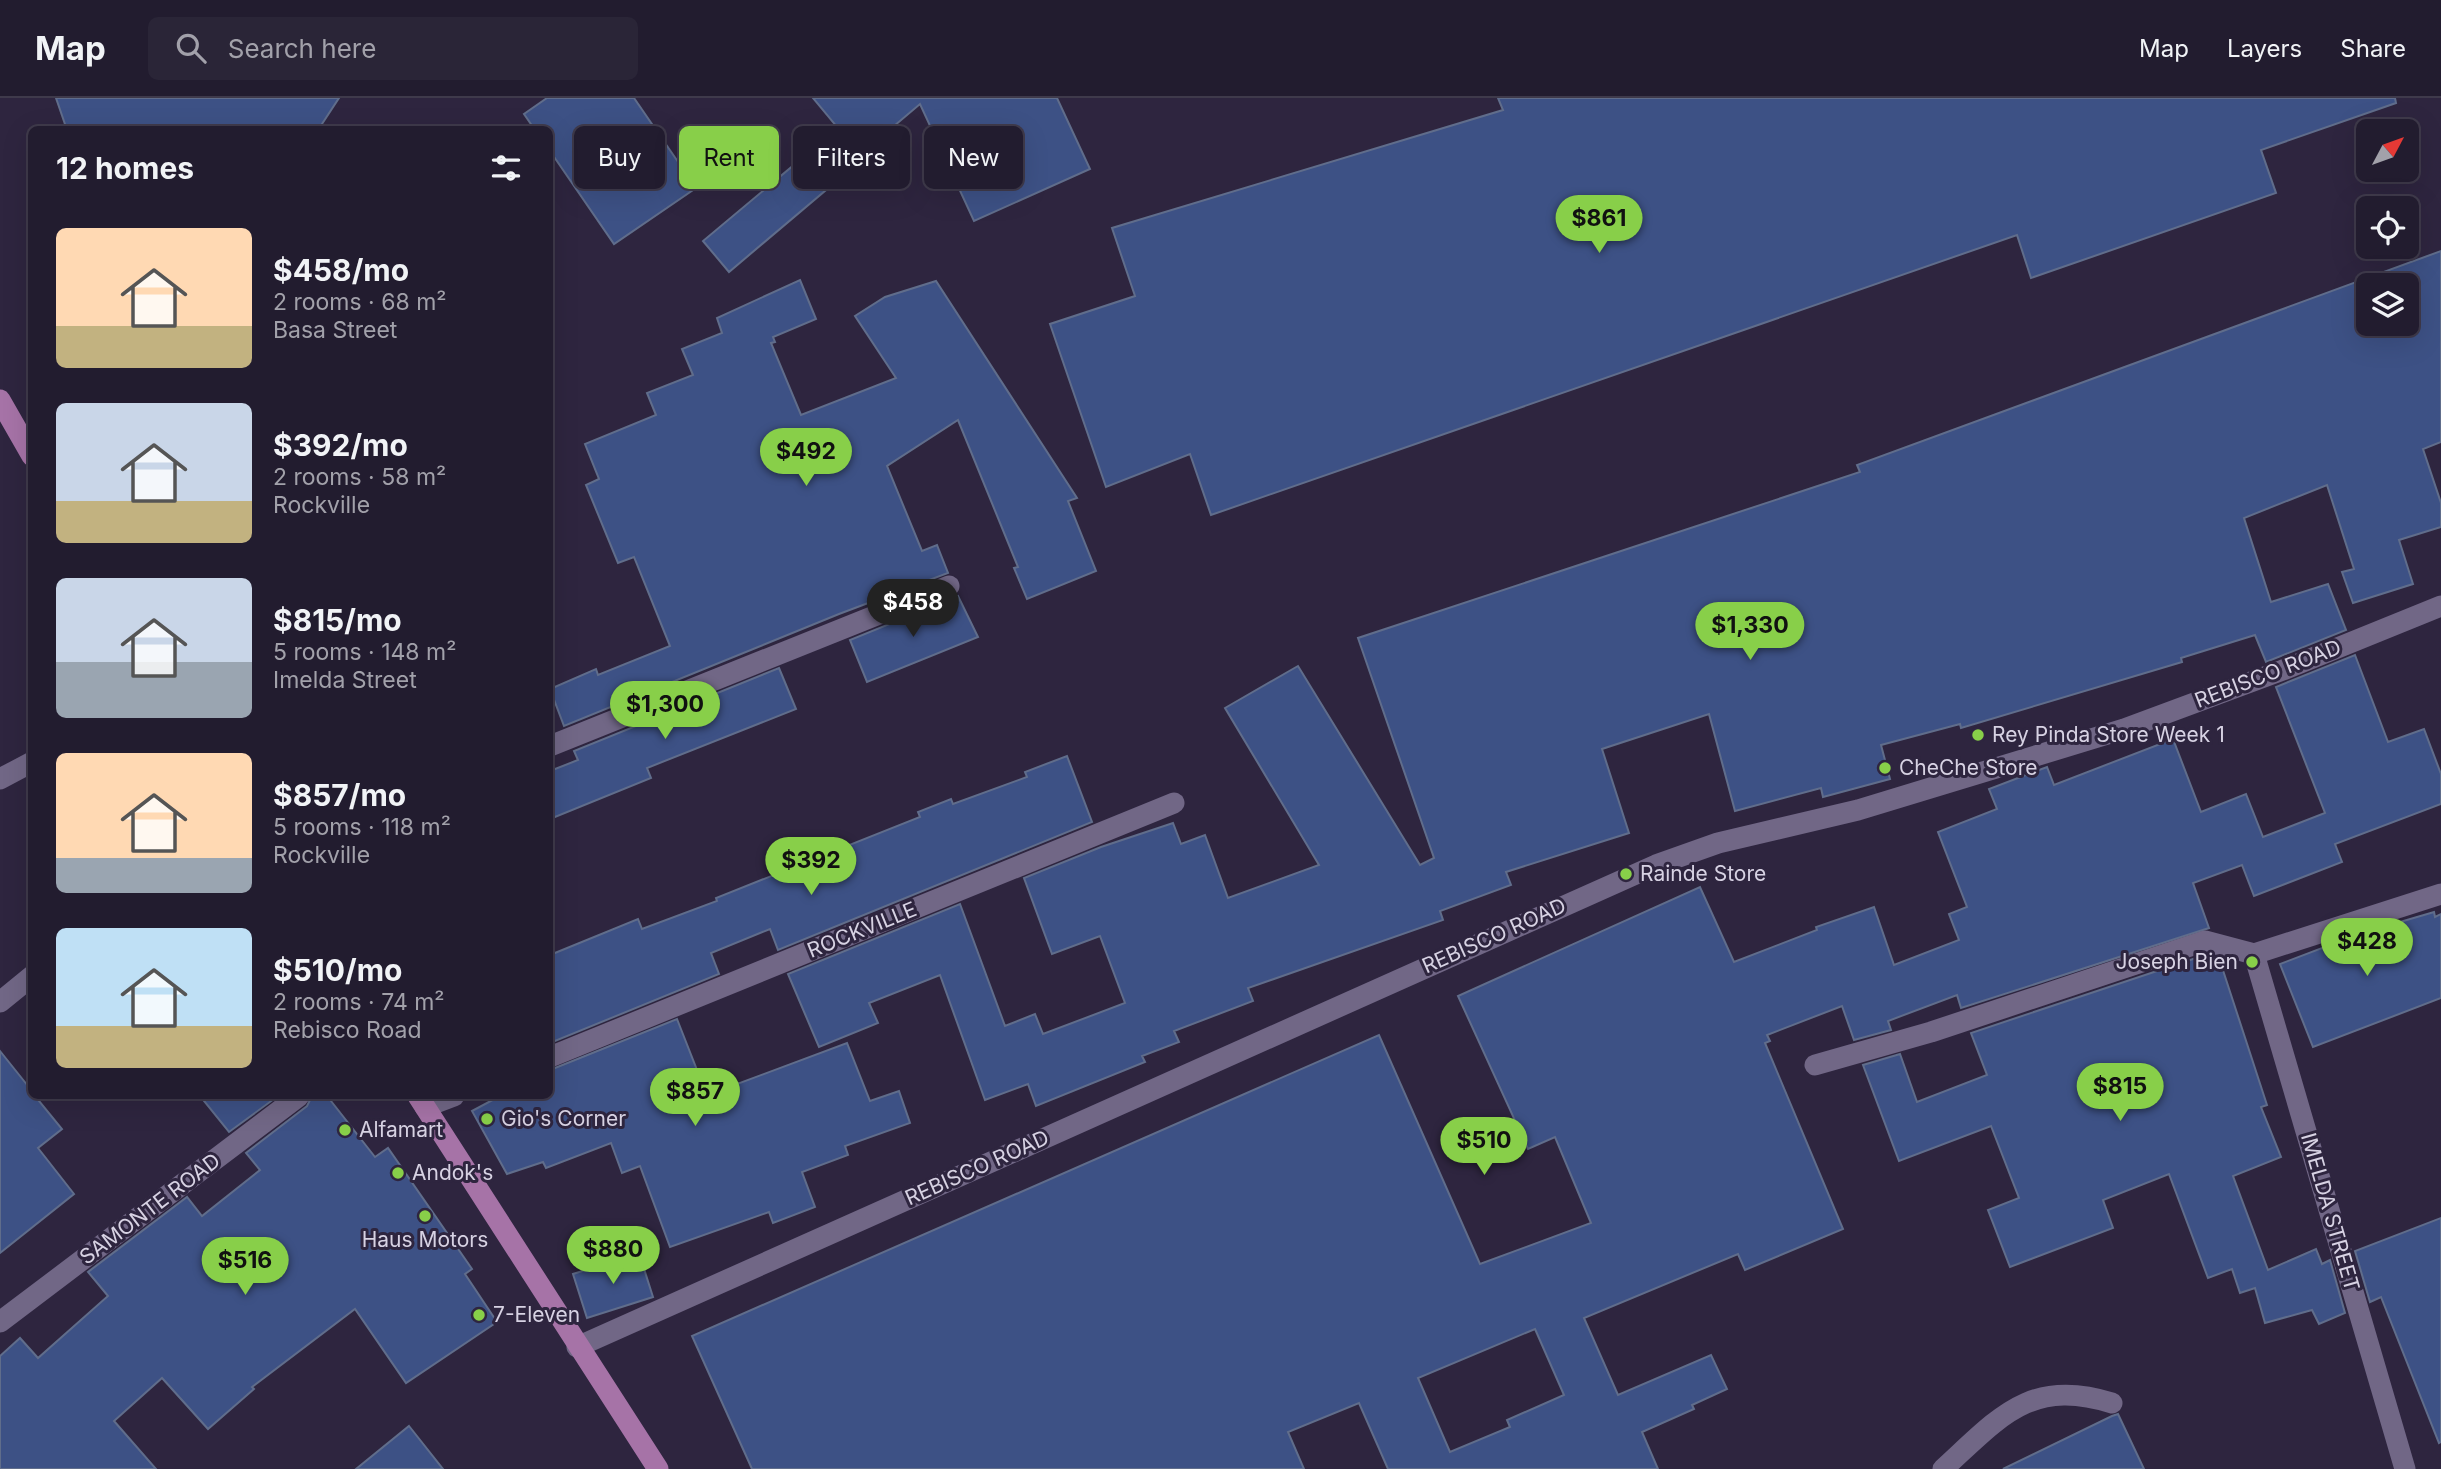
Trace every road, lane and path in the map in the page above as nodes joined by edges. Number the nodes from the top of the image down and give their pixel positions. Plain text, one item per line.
1 (0, 400) edge
2 (28, 449) edge
3 (949, 586) dead end
4 (2441, 606) edge
5 (553, 745) edge
6 (28, 764) edge
7 (0, 779) edge
8 (1174, 803) dead end
9 (2441, 894) edge
10 (2254, 954) junction
11 (28, 979) edge
12 (0, 1002) edge
13 (553, 1055) edge
14 (1815, 1065) dead end
15 (295, 1099) edge
16 (421, 1101) edge
17 (0, 1322) edge
18 (577, 1347) junction
19 (2112, 1403) dead end
20 (658, 1469) edge
21 (1942, 1469) edge
22 (2405, 1469) edge

1 - 2 main road
3 - 5 street
4 - 18 street, REBISCO ROAD
6 - 7 street
8 - 13 street, ROCKVILLE
9 - 10 street
10 - 14 street
10 - 22 street, IMELDA STREET
11 - 12 street
15 - 17 street, SAMONTE ROAD
16 - 18 main road
18 - 20 main road
19 - 21 street

